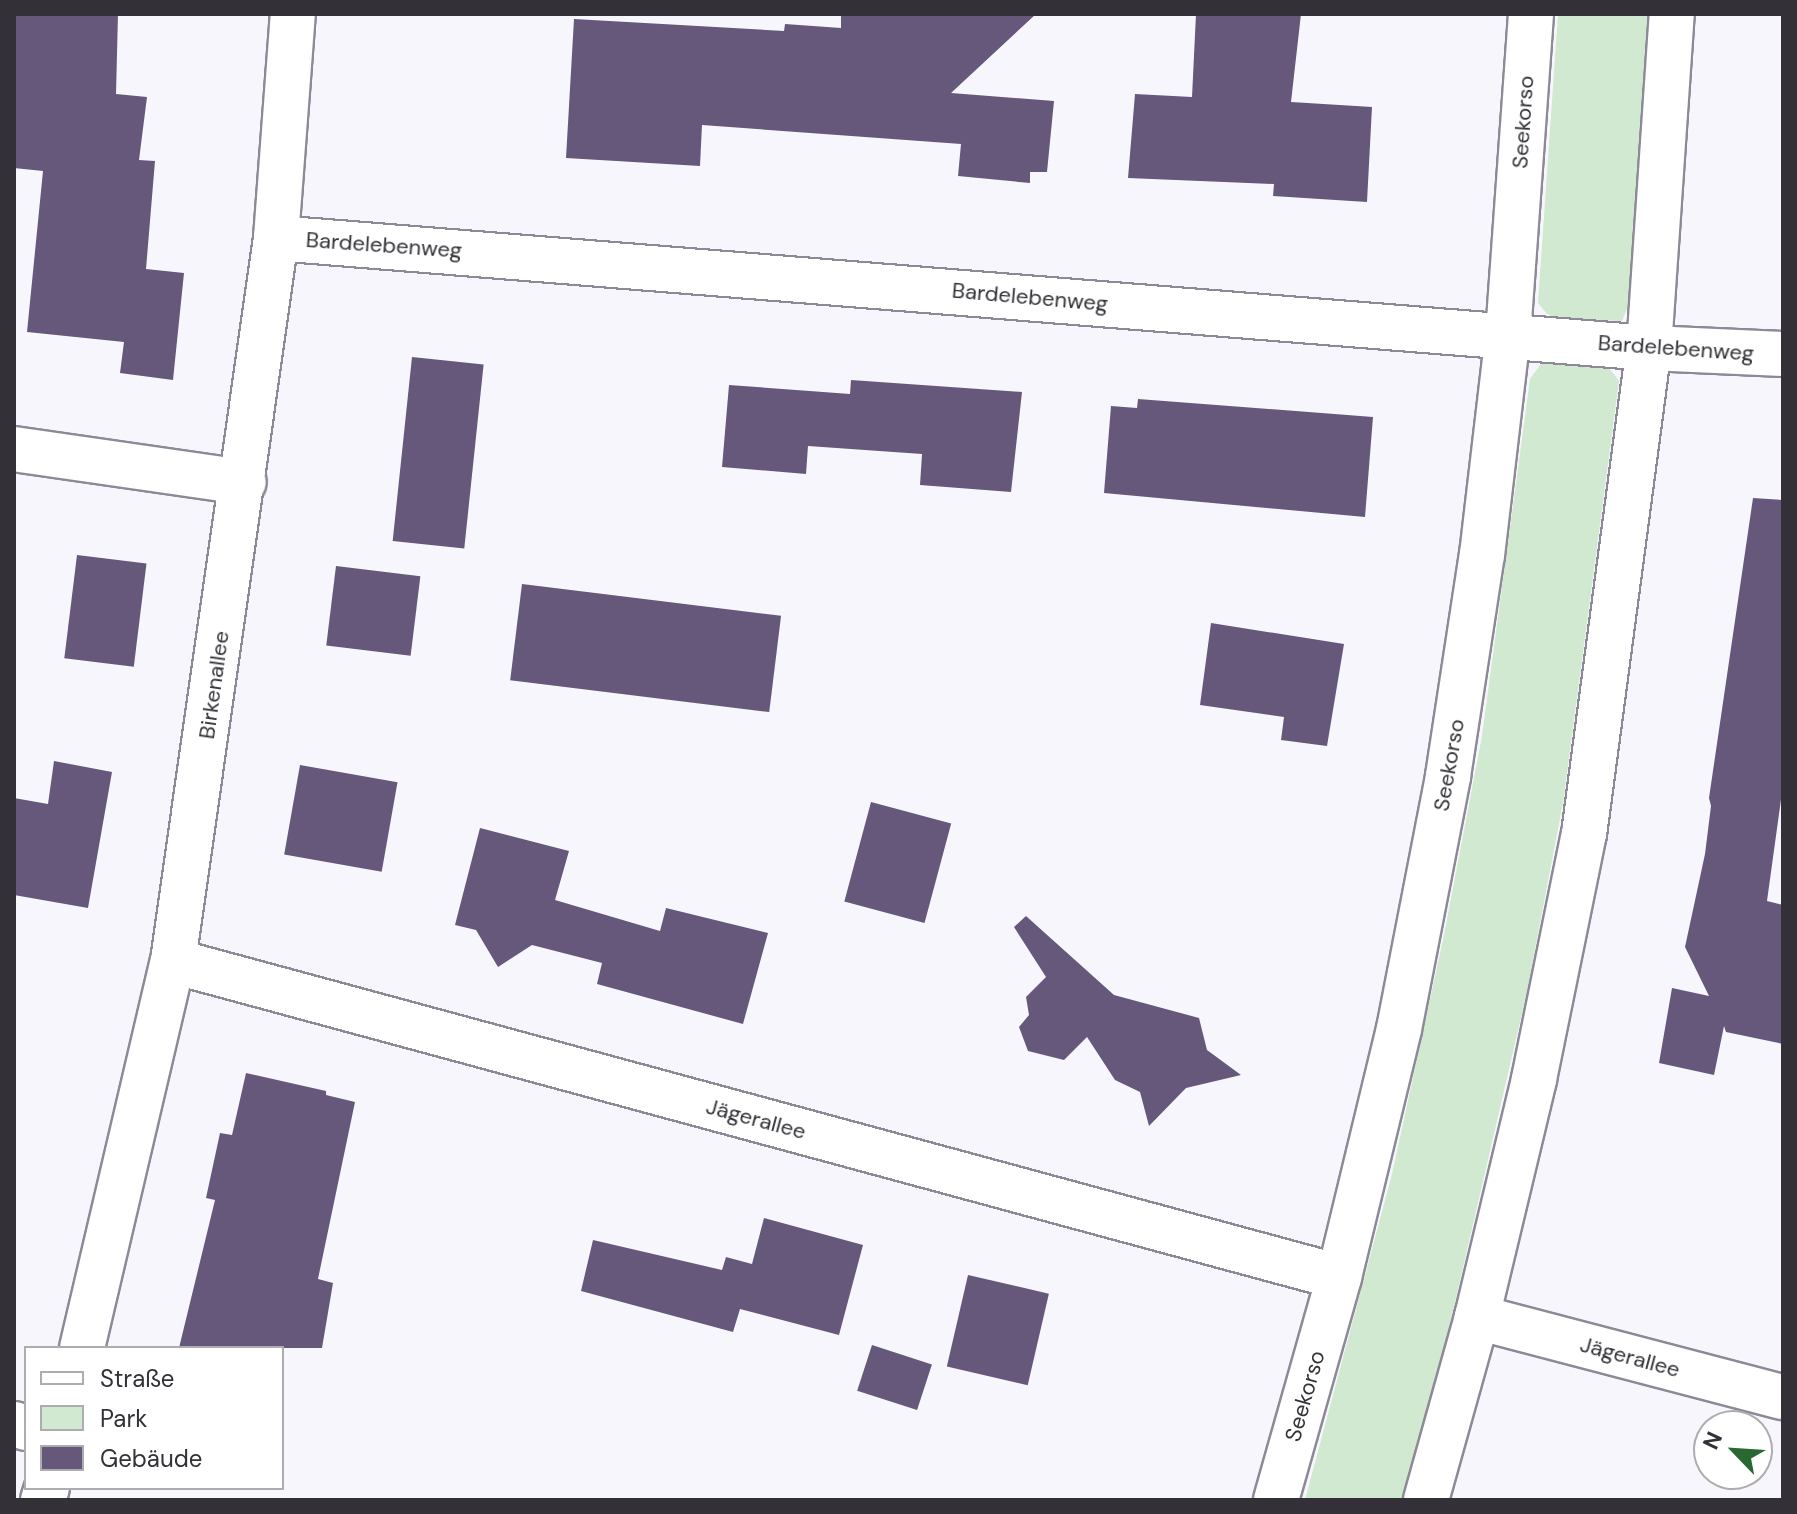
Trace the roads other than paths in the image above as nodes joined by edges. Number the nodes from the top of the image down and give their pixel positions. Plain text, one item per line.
1 (293, 14) edge
2 (1531, 14) edge
3 (1672, 14) edge
4 (276, 238) junction
5 (1508, 335) junction
6 (1649, 348) junction
7 (1783, 354) edge
8 (14, 449) edge
9 (244, 482) junction
10 (173, 961) junction
11 (1339, 1277) junction
12 (1477, 1317) junction
13 (82, 1346) edge
14 (1783, 1397) edge
15 (1276, 1500) edge
16 (1426, 1500) edge

1 - 4 street, Birkenallee
2 - 5 street, Seekorso
3 - 6 street
4 - 5 street, Bardelebenweg
4 - 9 street, Birkenallee
5 - 6 street, Bardelebenweg
5 - 11 street, Seekorso
6 - 7 street, Bardelebenweg
6 - 12 street
8 - 9 street
9 - 10 street, Birkenallee
10 - 11 street, Jägerallee
10 - 13 street, Birkenallee
11 - 15 street, Seekorso
12 - 14 street, Jägerallee
12 - 16 street

